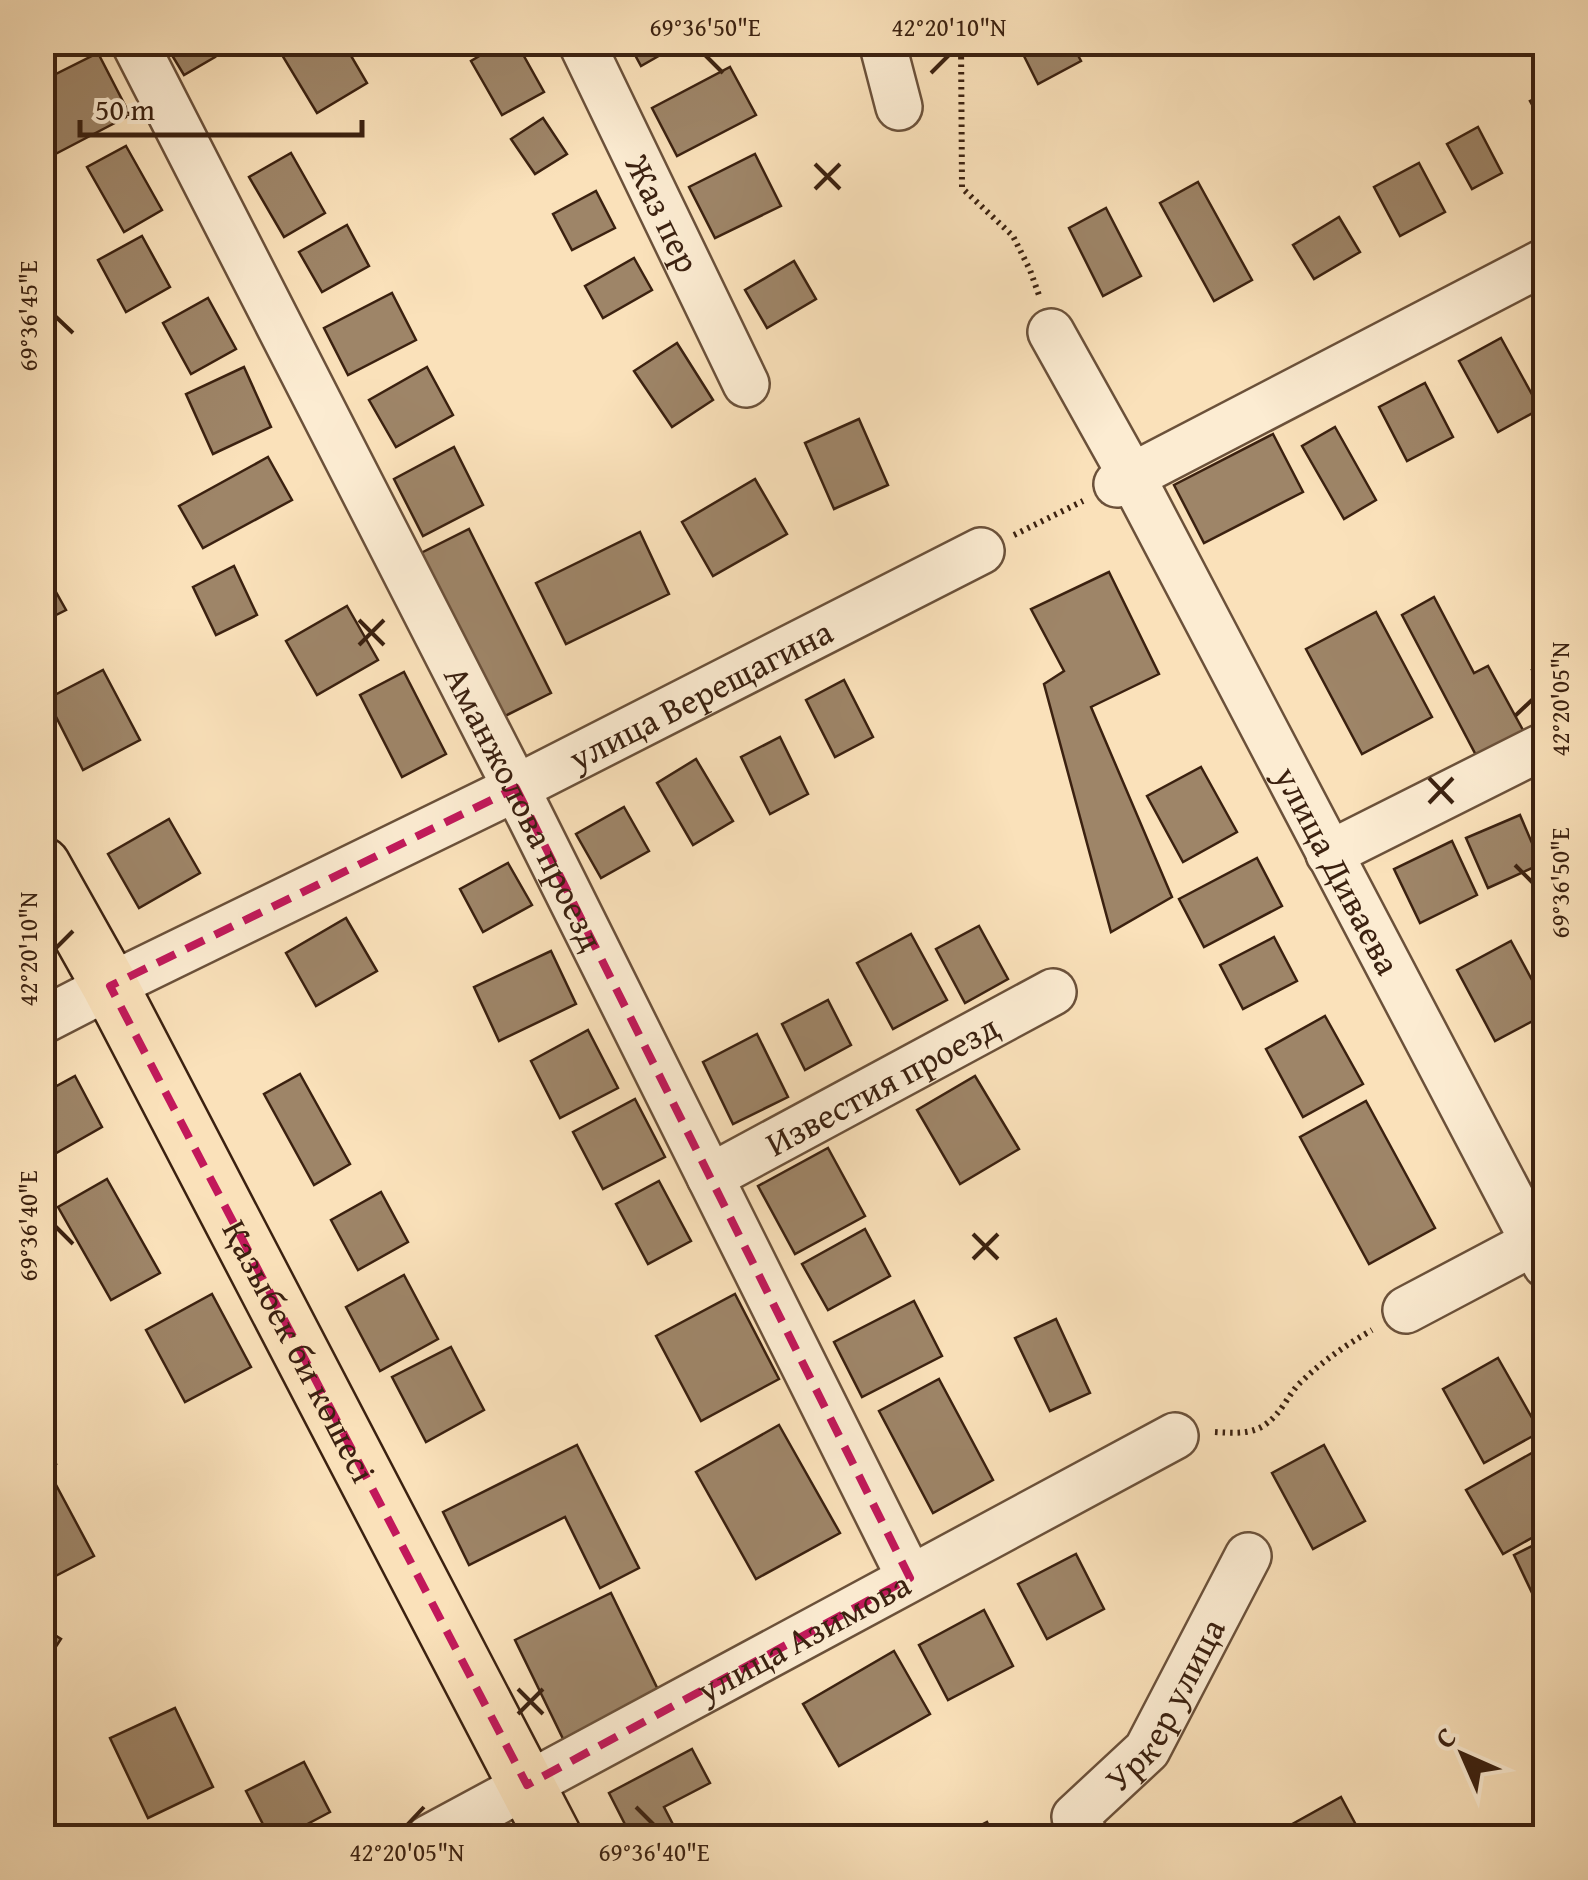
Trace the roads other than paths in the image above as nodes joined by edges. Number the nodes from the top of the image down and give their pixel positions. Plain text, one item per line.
1 (134, 42) edge
2 (580, 42) edge
3 (882, 42) edge
4 (899, 106) dead end
5 (1546, 261) edge
6 (1051, 332) road end
7 (746, 384) dead end
8 (1124, 480) junction
9 (982, 551) road end
10 (1546, 745) edge
11 (516, 788) junction
12 (1330, 854) junction
13 (42, 866) edge
14 (110, 986) junction
15 (1053, 992) dead end
16 (42, 1021) edge
17 (710, 1177) junction
18 (1542, 1248) edge
19 (1406, 1310) road end
20 (1174, 1436) dead end
21 (1248, 1556) dead end
22 (910, 1578) junction
23 (527, 1785) junction
24 (429, 1838) edge
25 (554, 1838) edge
26 (1086, 1838) edge

1 - 11 street, Аманжолова проезд
2 - 7 street, Жаз пер
3 - 4 street
5 - 8 street
6 - 8 street, улица Диваева
8 - 12 street, улица Диваева
9 - 11 street, улица Верещагина
10 - 12 street
11 - 14 street, улица Верещагина
11 - 17 street, Аманжолова проезд
12 - 18 street, улица Диваева
13 - 14 main road, Қазыбек би көшесі
14 - 16 street, улица Верещагина
14 - 23 main road, Қазыбек би көшесі
15 - 17 street, Известия проезд
17 - 22 street, Аманжолова проезд
18 - 19 street
20 - 22 street, улица Азимова
21 - 26 street, Уркер улица
22 - 23 street, улица Азимова
23 - 24 street, улица Азимова
23 - 25 main road, Қазыбек би көшесі

